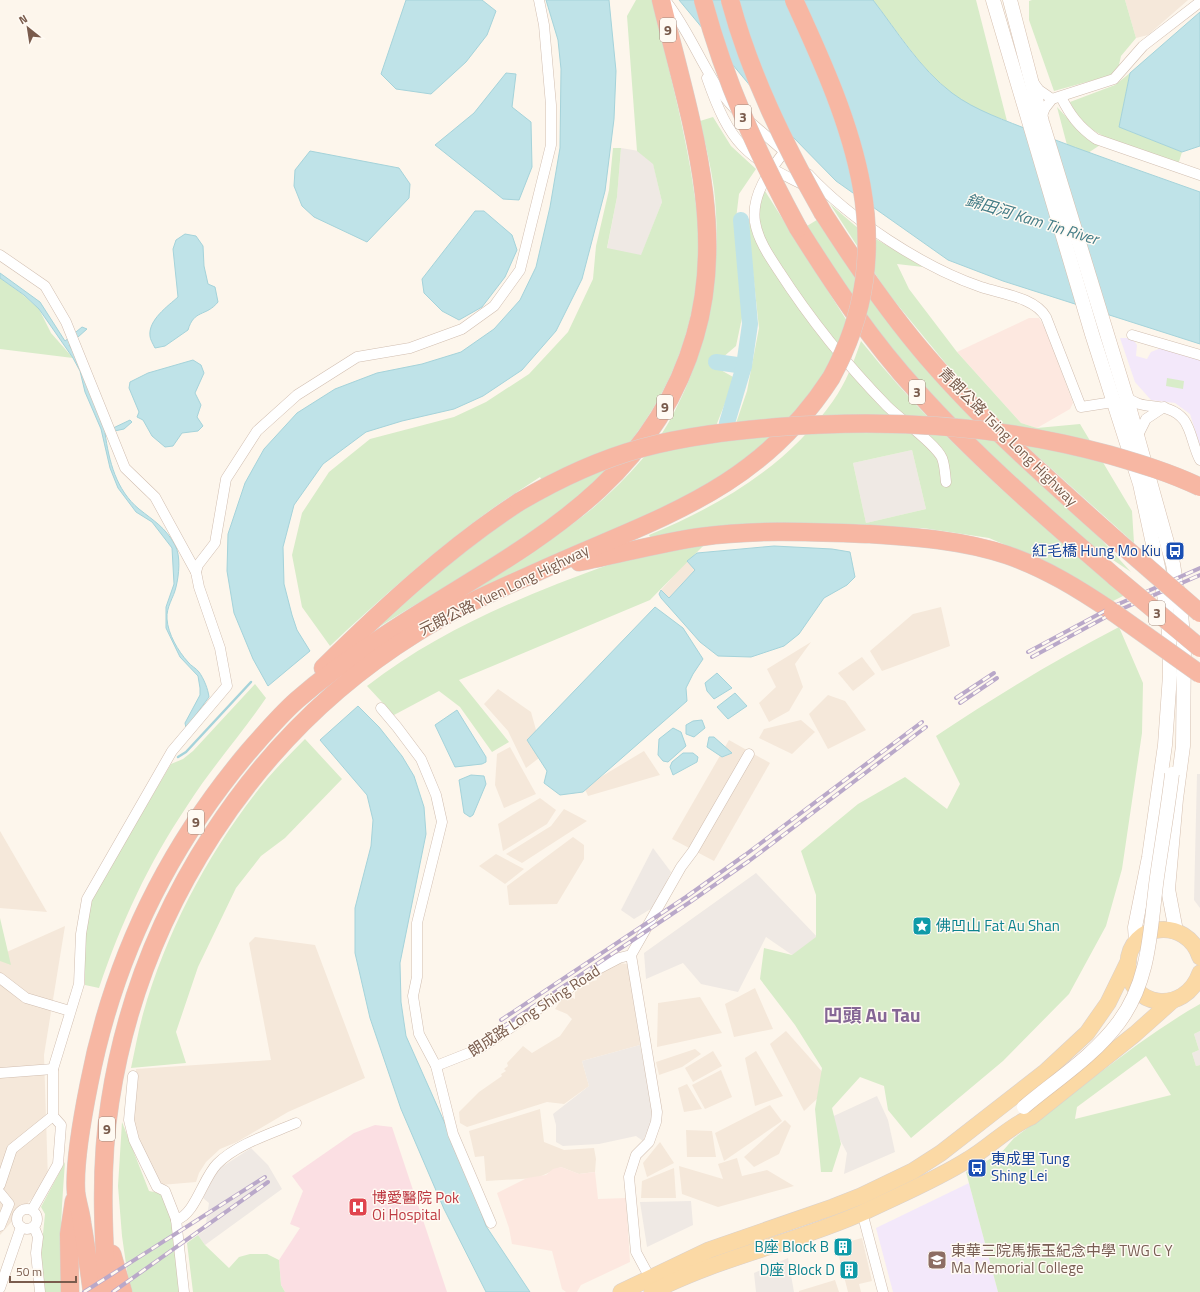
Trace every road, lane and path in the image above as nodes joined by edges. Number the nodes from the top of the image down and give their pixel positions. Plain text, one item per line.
1 (539, 0) edge
2 (663, 0) edge
3 (703, 0) edge
4 (730, 0) edge
5 (794, 0) edge
6 (993, 0) edge
7 (1010, 0) edge
8 (1200, 2) edge
9 (698, 50) junction
10 (1031, 76) junction
11 (1057, 98) junction
12 (1042, 120) junction
13 (785, 151) junction
14 (771, 169) junction
15 (1200, 176) edge
16 (839, 204) junction
17 (0, 255) edge
18 (1132, 335) dead end
19 (1200, 355) edge
20 (1119, 399) junction
21 (1164, 407) junction
22 (1137, 437) junction
23 (1200, 460) edge
24 (946, 482) dead end
25 (1200, 487) edge
26 (196, 572) junction
27 (538, 572) junction
28 (1200, 613) edge
29 (1200, 648) edge
30 (1200, 674) edge
31 (294, 702) junction
32 (381, 708) dead end
33 (1183, 711) junction
34 (749, 754) dead end
35 (1176, 931) junction
36 (1136, 942) junction
37 (1198, 949) edge
38 (631, 955) junction
39 (1128, 962) junction
40 (1200, 973) edge
41 (0, 978) edge
42 (1196, 988) edge
43 (1172, 1001) junction
44 (70, 1011) junction
45 (436, 1066) junction
46 (53, 1069) junction
47 (0, 1073) edge
48 (133, 1076) dead end
49 (53, 1116) junction
50 (296, 1123) dead end
51 (1016, 1124) junction
52 (0, 1185) edge
53 (0, 1193) edge
54 (74, 1200) junction
55 (32, 1210) junction
56 (862, 1212) junction
57 (176, 1220) junction
58 (491, 1223) dead end
59 (0, 1226) edge
60 (21, 1227) junction
61 (34, 1227) junction
62 (105, 1231) junction
63 (651, 1285) edge
64 (0, 1288) edge
65 (40, 1292) edge
66 (70, 1292) edge
67 (78, 1292) edge
68 (92, 1292) edge
69 (107, 1292) edge
70 (123, 1292) edge
71 (184, 1292) edge
72 (621, 1292) edge
73 (882, 1292) edge

1 - 26 street
2 - 9 street
2 - 31 highway, 元朗公路 Yuen Long Highway / 9
3 - 29 highway, 青朗公路 Tsing Long Highway / 3, bridge
4 - 28 highway, 青朗公路 Tsing Long Highway / 3, bridge
5 - 27 highway, 元朗公路 Yuen Long Highway / 9, bridge
6 - 20 main road
7 - 10 main road
8 - 11 street
9 - 13 street
9 - 14 street
10 - 11 street
10 - 12 main road
11 - 12 street
11 - 15 street
12 - 20 main road
13 - 14 street
13 - 16 street
14 - 16 street
14 - 24 street
16 - 20 street
17 - 26 street
18 - 19 street
20 - 21 street
20 - 22 main road
20 - 36 main road
21 - 22 street
21 - 23 street
22 - 33 main road
25 - 31 highway, bridge
26 - 44 street
27 - 30 highway, bridge
27 - 62 highway, 元朗公路 Yuen Long Highway / 9
31 - 54 highway, 元朗公路 Yuen Long Highway / 9
32 - 45 street
33 - 35 main road
33 - 51 main road, bridge
34 - 38 street
35 - 36 main road
35 - 37 main road
36 - 39 main road
38 - 45 street, 朗成路 Long Shing Road
38 - 63 street
39 - 43 main road
39 - 63 main road
40 - 42 main road
41 - 44 street
42 - 43 main road
43 - 51 main road
44 - 46 street
45 - 58 street
46 - 47 street
46 - 49 street
48 - 57 street
49 - 52 street
49 - 55 street
50 - 57 street
51 - 56 main road
53 - 59 street
54 - 66 highway
54 - 67 highway
54 - 68 highway, 元朗公路 Yuen Long Highway / 9
55 - 60 street
55 - 61 street
56 - 63 main road
56 - 73 street
57 - 71 street
60 - 61 street
60 - 64 street
61 - 65 street
62 - 69 highway, 元朗公路 Yuen Long Highway / 9
62 - 70 highway
63 - 72 main road

